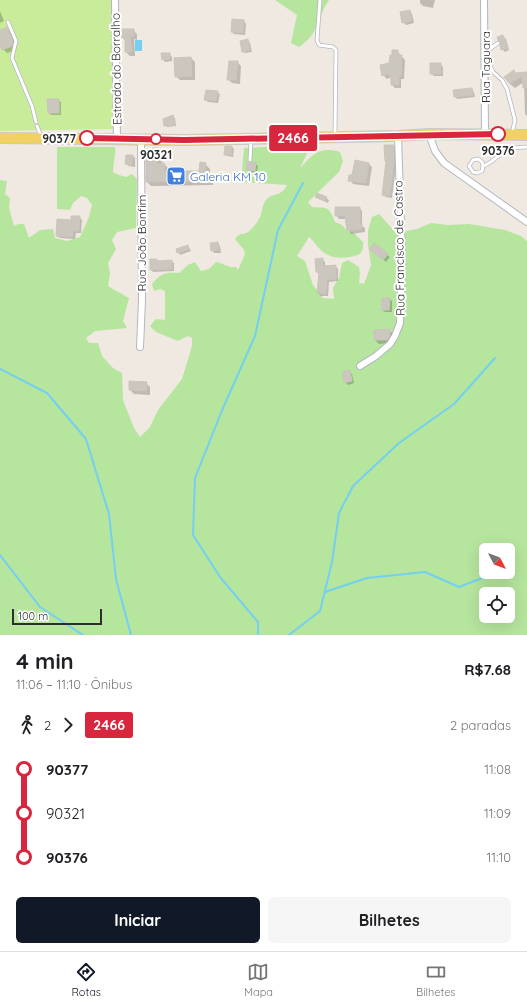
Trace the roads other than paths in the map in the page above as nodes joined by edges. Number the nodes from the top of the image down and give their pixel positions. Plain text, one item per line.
1 (115, 0) edge
2 (320, 0) edge
3 (484, 0) edge
4 (8, 22) dead end
5 (498, 43) dead end
6 (428, 134) junction
7 (485, 134) junction
8 (511, 134) junction
9 (527, 134) edge
10 (398, 136) junction
11 (335, 137) junction
12 (0, 138) edge
13 (41, 138) junction
14 (117, 138) junction
15 (251, 138) junction
16 (141, 139) junction
17 (527, 147) edge
18 (250, 160) dead end
19 (483, 166) junction
20 (527, 222) edge
21 (140, 346) dead end
22 (360, 366) dead end

1 - 14 street, Estrada do Borralho
2 - 11 lane
3 - 7 street, Rua Taguara
4 - 13 lane
5 - 8 lane
6 - 7 main road
6 - 10 main road
6 - 20 street
7 - 8 main road
8 - 9 main road
10 - 11 main road
10 - 22 street, Rua Francisco de Castro
11 - 15 main road
12 - 13 main road
13 - 14 main road
14 - 16 main road
15 - 16 main road
15 - 18 lane
16 - 21 street, Rua João Bonfim
17 - 19 lane
19 - 19 lane

